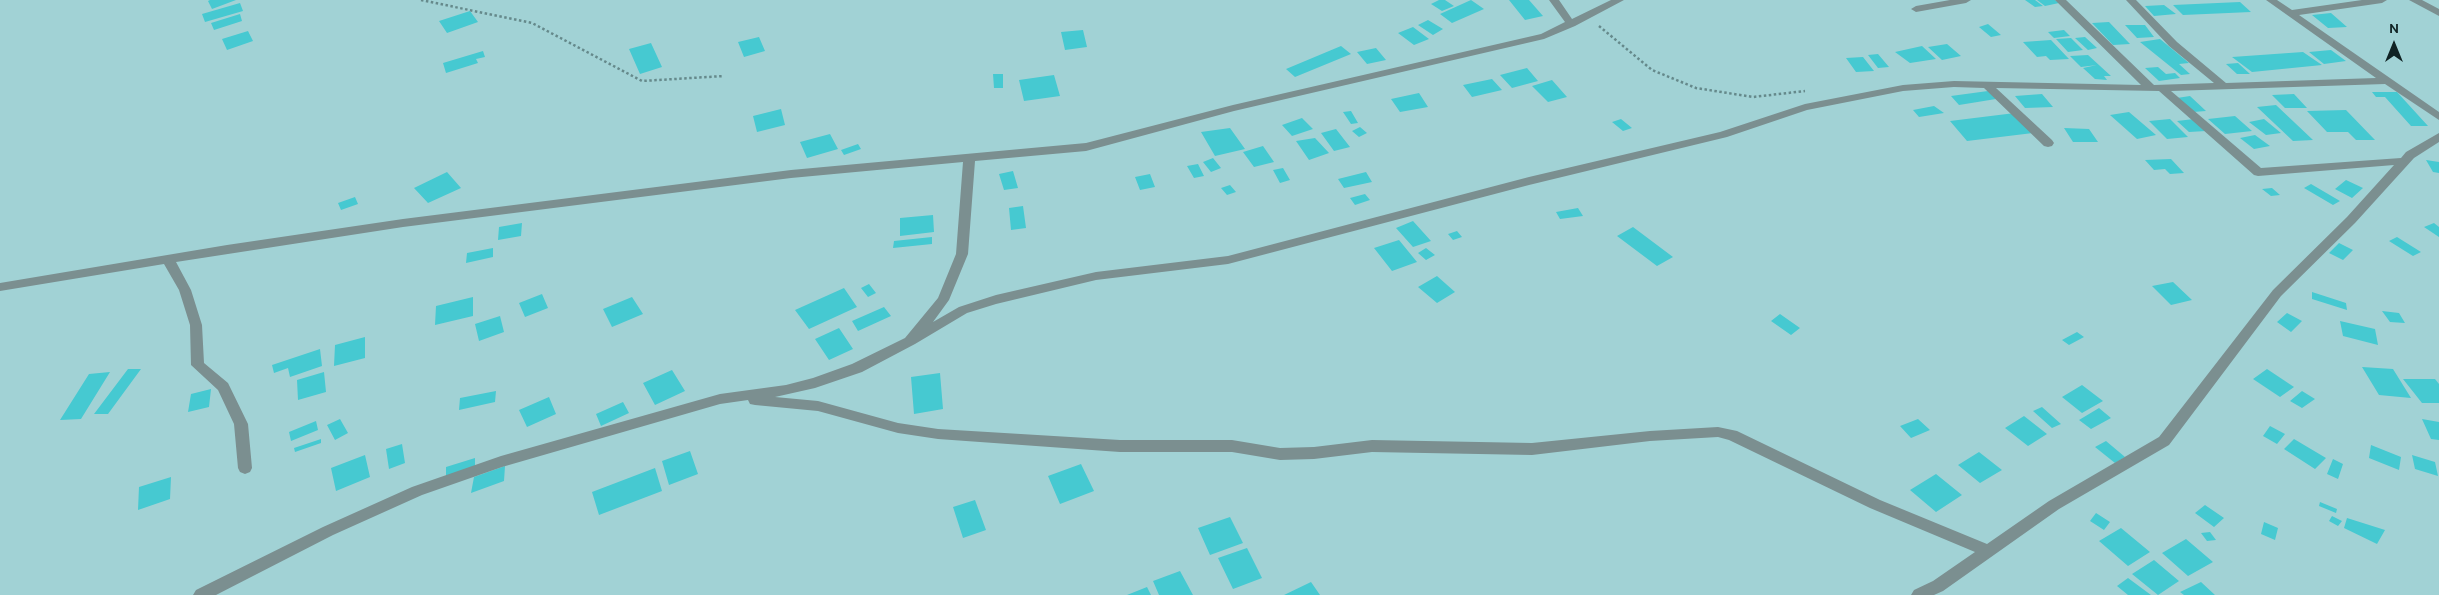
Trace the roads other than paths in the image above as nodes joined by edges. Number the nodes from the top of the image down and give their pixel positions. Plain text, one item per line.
1 (1554, 0) edge
2 (1620, 0) edge
3 (1966, 0) edge
4 (2060, 0) edge
5 (2131, 0) edge
6 (2272, 0) edge
7 (2382, 0) edge
8 (2414, 0) edge
9 (1916, 9) dead end
10 (2292, 13) junction
11 (2439, 14) edge
12 (1571, 24) junction
13 (2390, 81) junction
14 (1986, 84) junction
15 (2224, 86) junction
16 (2157, 88) junction
17 (2439, 117) edge
18 (2439, 136) edge
19 (2048, 143) dead end
20 (969, 159) junction
21 (2405, 161) junction
22 (168, 259) junction
23 (0, 278) edge
24 (22, 283) junction
25 (0, 287) edge
26 (910, 341) junction
27 (720, 399) junction
28 (246, 468) dead end
29 (1988, 551) junction
30 (201, 595) edge
31 (1918, 595) edge

1 - 12 street
2 - 12 street
3 - 9 street
4 - 16 street
5 - 15 street
6 - 10 street
7 - 10 street
8 - 11 street
10 - 13 street
12 - 20 street
13 - 15 street
13 - 17 street
14 - 16 street
14 - 19 street
14 - 26 street
15 - 16 street
16 - 21 street
18 - 21 street
20 - 22 street
20 - 26 street
21 - 29 street
22 - 24 street
22 - 28 street
23 - 24 street
24 - 25 street
26 - 27 street
27 - 29 street
27 - 30 street
29 - 31 street

